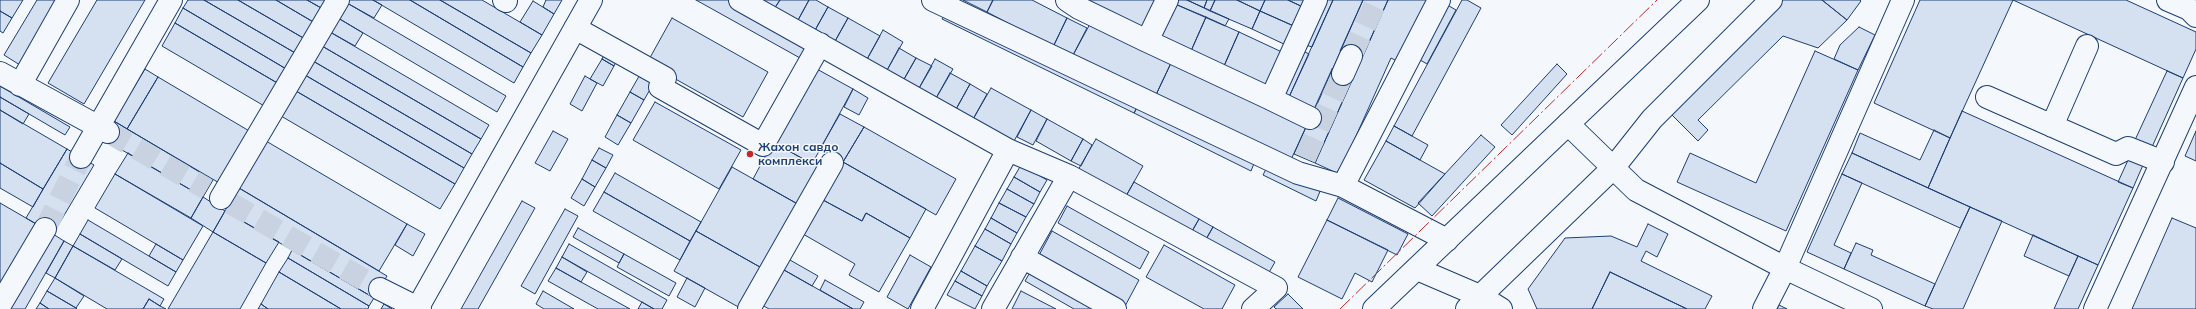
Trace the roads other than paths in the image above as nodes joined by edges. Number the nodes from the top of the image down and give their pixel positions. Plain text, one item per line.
1 (68, 0) edge
2 (171, 0) edge
3 (338, 0) edge
4 (591, 0) edge
5 (740, 0) edge
6 (934, 0) edge
7 (1067, 0) edge
8 (1167, 0) edge
9 (1316, 0) edge
10 (1439, 0) edge
11 (1698, 0) edge
12 (1771, 0) edge
13 (1902, 0) edge
14 (2168, 0) edge
15 (2196, 16) edge
16 (575, 28) junction
17 (1147, 41) junction
18 (820, 44) junction
19 (2087, 46) dead end
20 (0, 73) edge
21 (20, 86) junction
22 (2196, 87) edge
23 (1987, 97) dead end
24 (1271, 99) junction
25 (1310, 118) dead end
26 (1568, 124) junction
27 (2052, 126) junction
28 (104, 129) junction
29 (1008, 150) junction
30 (81, 157) tunnel mouth
31 (2163, 162) junction
32 (832, 163) dead end
33 (1614, 167) junction
34 (1069, 176) junction
35 (1343, 186) junction
36 (220, 197) dead end
37 (45, 230) tunnel mouth
38 (1447, 240) junction
39 (1022, 258) junction
40 (1417, 268) junction
41 (1785, 268) junction
42 (380, 289) tunnel mouth
43 (1473, 303) edge
44 (0, 305) edge
45 (418, 309) edge
46 (749, 309) edge
47 (922, 309) edge
48 (993, 309) edge
49 (1115, 309) edge
50 (1253, 309) edge
51 (1374, 309) edge
52 (1501, 309) edge
53 (1764, 309) edge
54 (1870, 309) edge
55 (2095, 309) edge

1 - 21 main road
2 - 28 main road
3 - 36 main road
4 - 16 main road
5 - 18 main road
6 - 35 main road
7 - 17 main road
8 - 17 main road
9 - 24 main road
10 - 35 main road
11 - 26 main road
12 - 33 main road
13 - 41 main road
14 - 15 main road
16 - 18 main road
16 - 45 main road
17 - 24 main road
18 - 29 main road
19 - 27 main road
20 - 21 main road
21 - 28 main road
22 - 31 main road
23 - 27 main road
24 - 25 main road
26 - 33 main road
26 - 38 main road
27 - 31 main road
28 - 30 main road
29 - 34 main road
29 - 47 main road
31 - 55 main road
32 - 46 main road
33 - 41 main road
33 - 43 main road
34 - 39 main road
34 - 50 main road
35 - 38 main road
37 - 44 main road
38 - 40 main road
39 - 48 main road
39 - 49 main road
40 - 43 main road
40 - 51 main road
41 - 53 main road
41 - 54 main road
42 - 45 main road
43 - 52 main road

